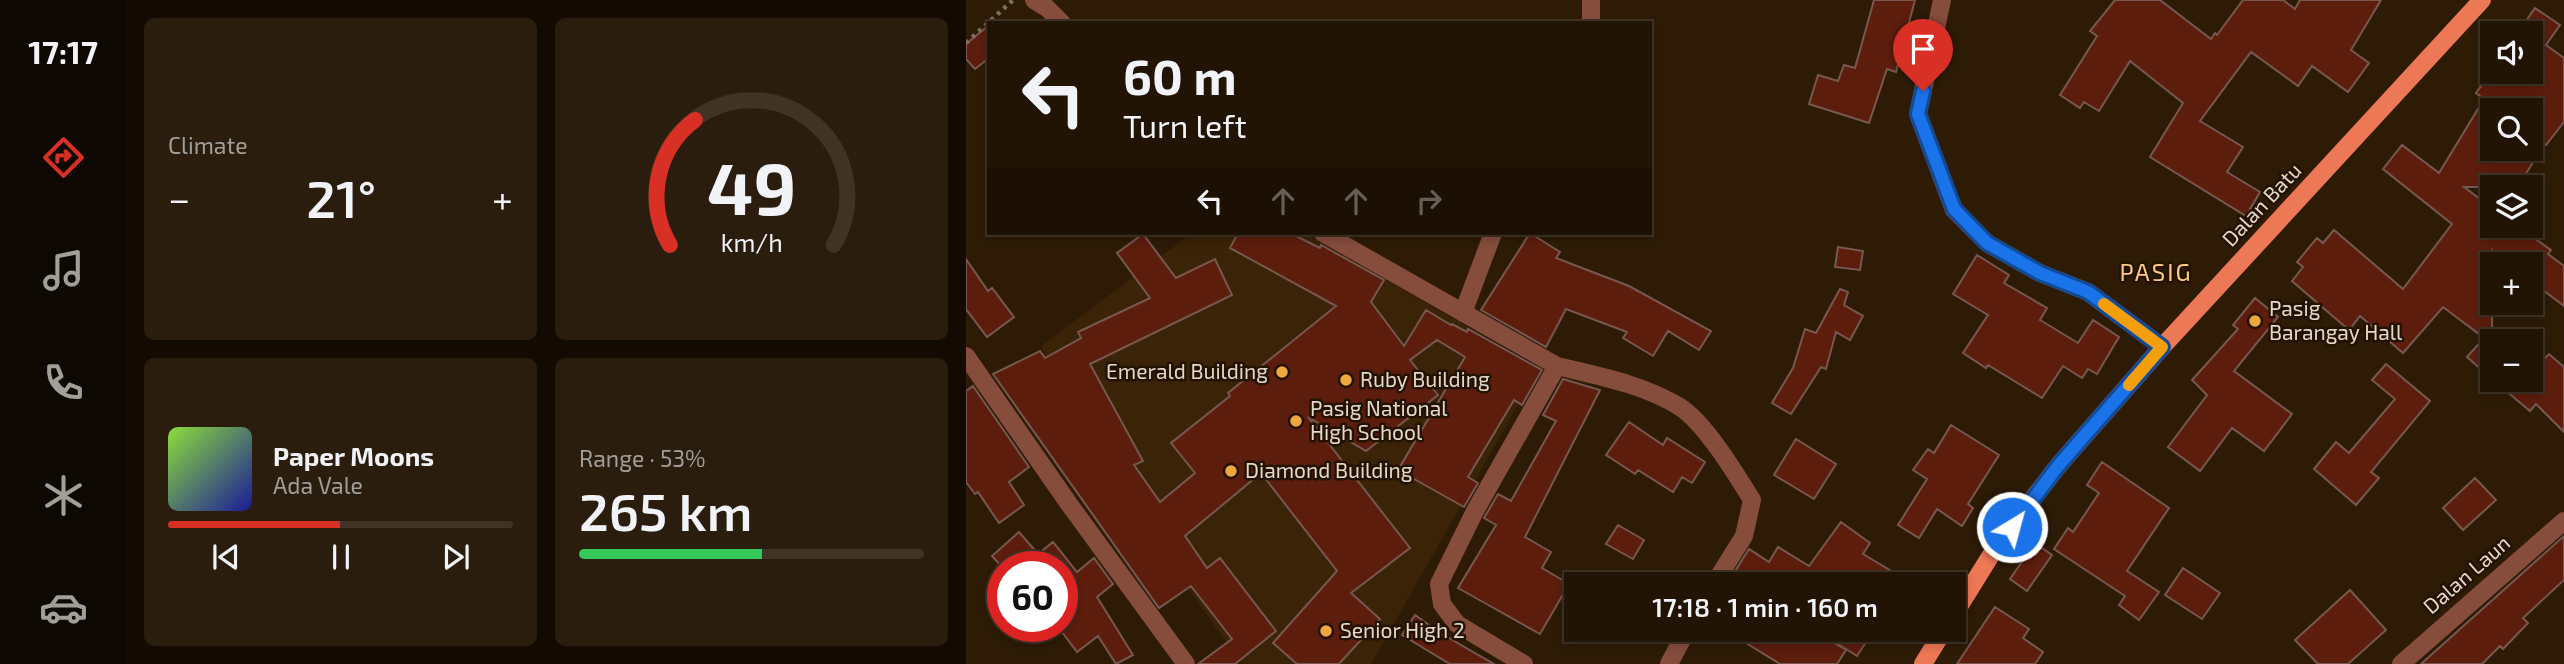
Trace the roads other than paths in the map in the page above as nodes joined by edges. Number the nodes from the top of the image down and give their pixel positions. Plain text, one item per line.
1 (1034, 0) edge
2 (1591, 0) edge
3 (1942, 0) edge
4 (2482, 0) edge
5 (1060, 21) edge
6 (1591, 21) edge
7 (1327, 235) edge
8 (1492, 235) edge
9 (1464, 313) junction
10 (2162, 347) junction
11 (966, 356) edge
12 (1557, 366) junction
13 (2564, 521) edge
14 (1722, 572) edge
15 (1966, 595) edge
16 (1681, 642) edge
17 (1937, 642) edge
18 (1186, 664) edge
19 (1524, 664) edge
20 (1669, 664) edge
21 (1923, 664) edge
22 (2401, 664) edge

1 - 5 street
2 - 6 street
3 - 10 street
4 - 10 main road, Dalan Batu
7 - 9 street
8 - 9 street
9 - 12 street
10 - 15 main road, Dalan Batu
11 - 18 street
12 - 14 street
12 - 19 street
13 - 22 street, Dalan Laun
16 - 20 street
17 - 21 main road

